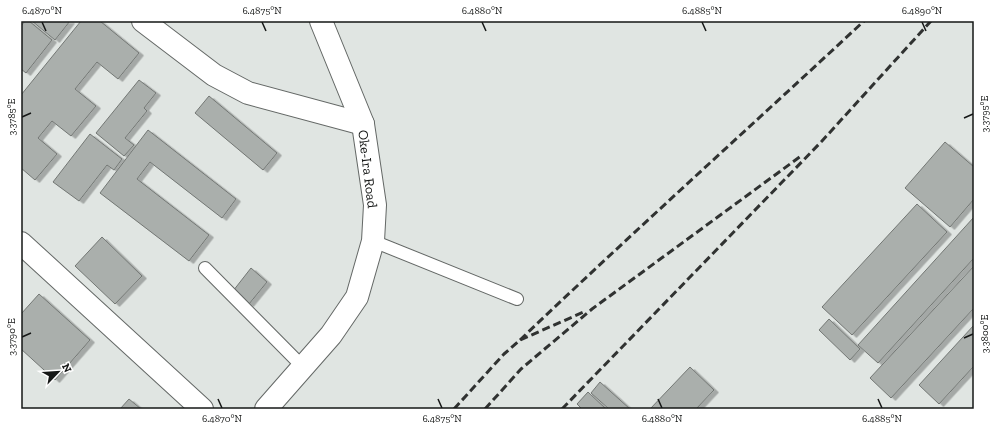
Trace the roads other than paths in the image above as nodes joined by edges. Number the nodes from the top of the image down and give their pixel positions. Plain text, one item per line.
1 (143, 21) edge
2 (322, 21) edge
3 (363, 124) junction
4 (373, 241) junction
5 (21, 243) edge
6 (205, 268) dead end
7 (517, 299) dead end
8 (303, 367) junction
9 (202, 409) edge
10 (266, 409) edge

1 - 3 street
2 - 3 street, Oke-Ira Road
3 - 4 street, Oke-Ira Road
4 - 7 lane
4 - 8 street, Oke-Ira Road
5 - 9 street
6 - 8 lane
8 - 10 street, Oke-Ira Road

